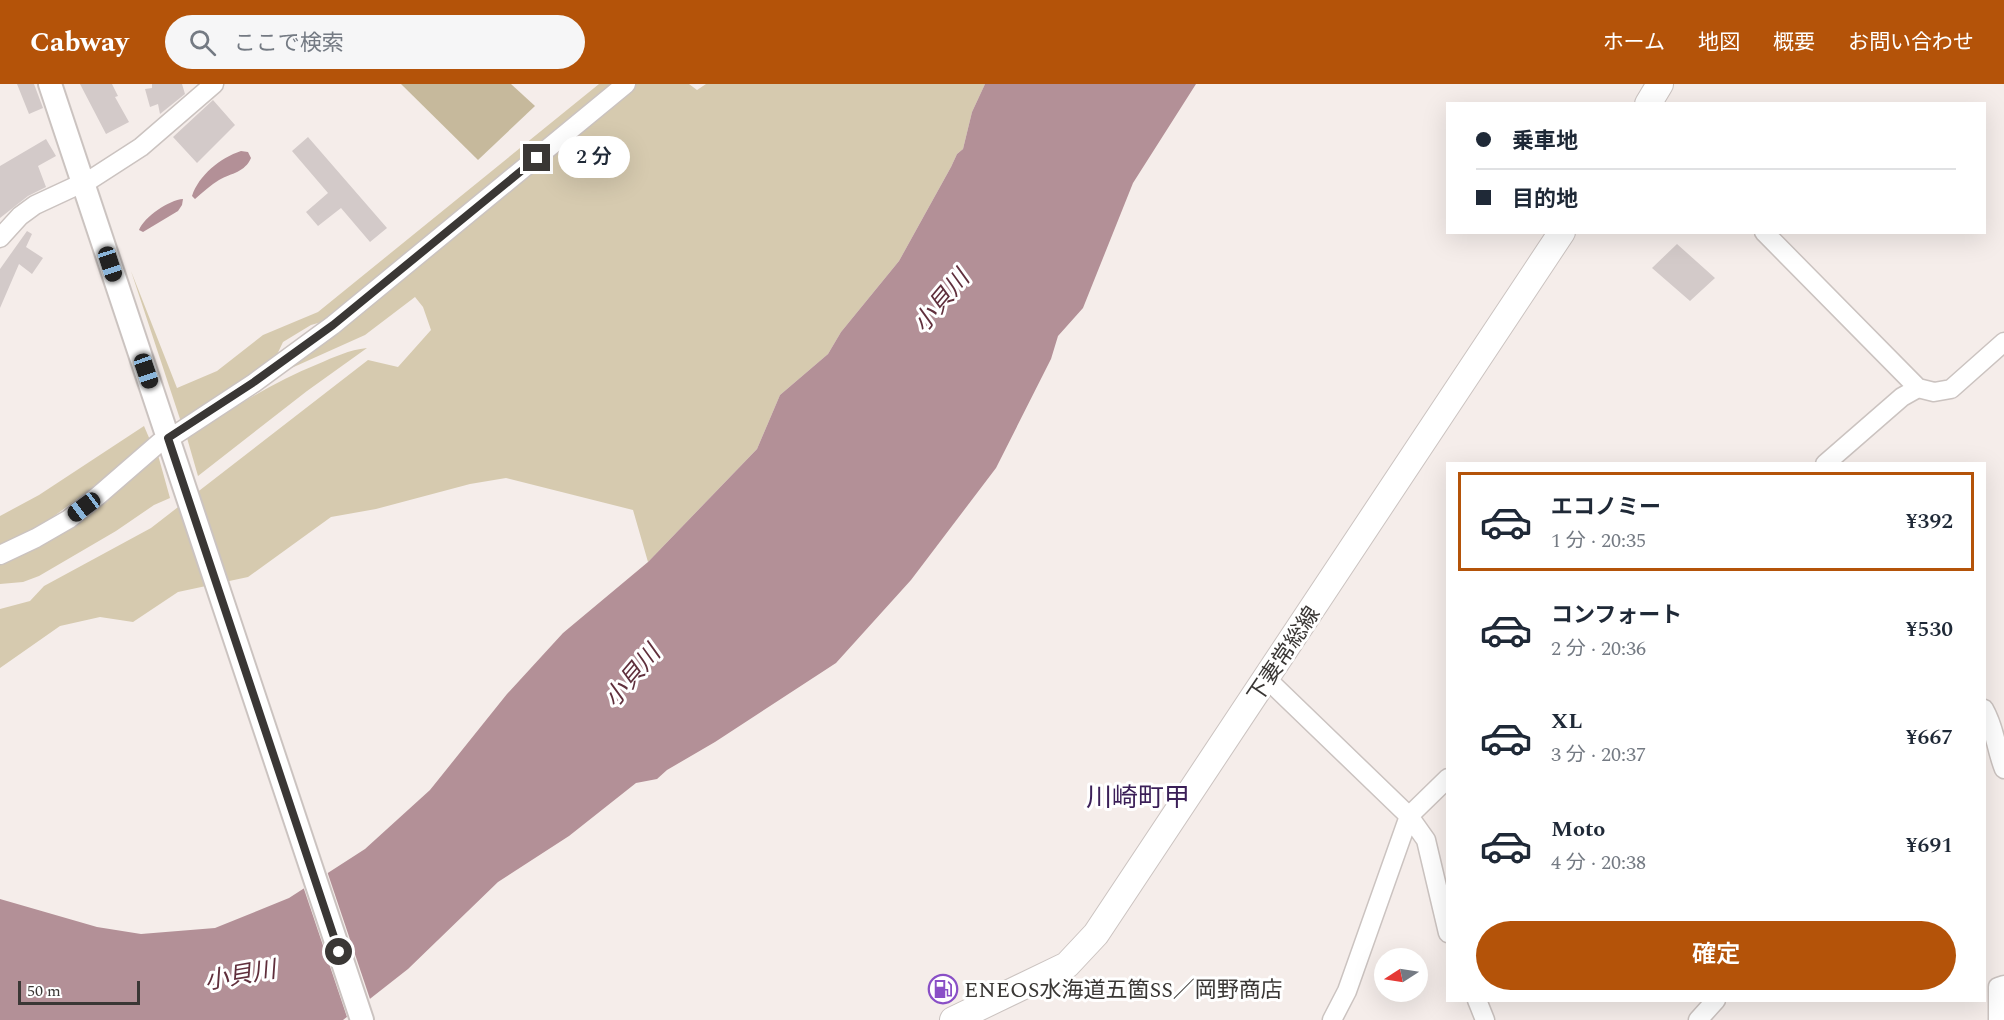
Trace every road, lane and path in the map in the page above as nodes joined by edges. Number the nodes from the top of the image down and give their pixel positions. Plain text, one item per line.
1 (50, 84) edge
2 (214, 84) edge
3 (626, 84) edge
4 (1660, 84) edge
5 (1649, 102) edge
6 (83, 182) junction
7 (1561, 234) edge
8 (1766, 234) edge
9 (0, 238) edge
10 (2004, 342) edge
11 (1918, 387) junction
12 (171, 445) junction
13 (1830, 462) edge
14 (0, 555) edge
15 (1267, 679) junction
16 (1986, 712) edge
17 (2004, 769) edge
18 (1446, 780) edge
19 (1409, 816) junction
20 (1446, 925) edge
21 (2004, 985) edge
22 (1478, 1002) edge
23 (1714, 1002) edge
24 (362, 1020) edge
25 (953, 1020) edge
26 (1332, 1020) edge
27 (1485, 1020) edge
28 (1698, 1020) edge
29 (1998, 1020) edge

1 - 6 street
2 - 6 street
3 - 12 street
4 - 5 main road
6 - 9 street
6 - 12 street
7 - 15 main road, 下妻常総線
8 - 11 street
10 - 11 street
11 - 13 street
12 - 14 street
12 - 24 street
15 - 19 street
15 - 25 main road, 下妻常総線
16 - 17 street
18 - 19 street
19 - 20 street
19 - 26 street
21 - 29 street
22 - 27 street
23 - 28 street

